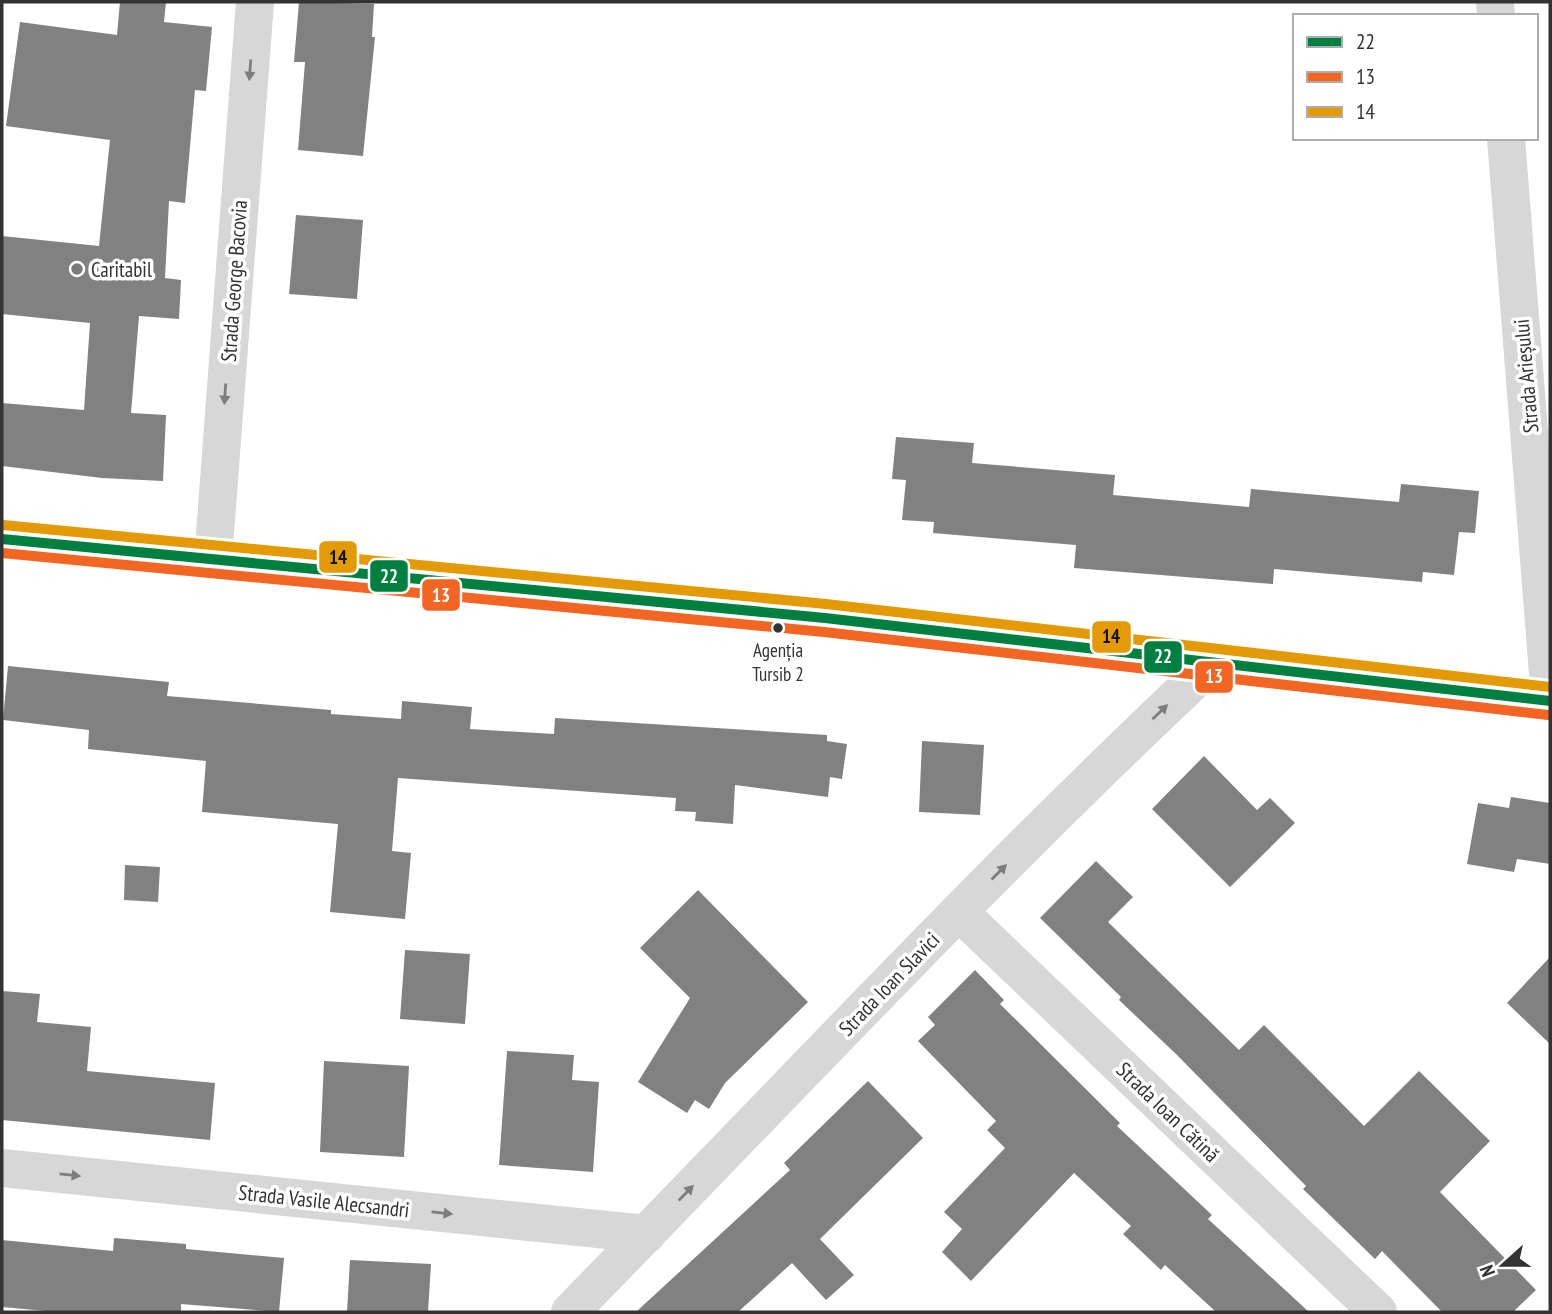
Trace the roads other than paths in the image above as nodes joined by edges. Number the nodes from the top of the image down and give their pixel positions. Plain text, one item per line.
1 (255, 2) edge
2 (1506, 140) edge
3 (2, 539) edge
4 (213, 560) junction
5 (1215, 661) junction
6 (1550, 700) edge
7 (958, 912) junction
8 (2, 1168) edge
9 (647, 1234) junction
10 (570, 1312) edge
11 (1378, 1312) edge

1 -> 4 street, Strada George Bacovia
2 - 6 street, Strada Arieșului
3 - 4 main road
4 - 5 main road
5 - 6 main road
7 -> 5 street, Strada Ioan Slavici
9 -> 7 street, Strada Ioan Slavici
7 - 11 street, Strada Ioan Cătină
8 -> 9 street, Strada Vasile Alecsandri
9 - 10 street, Strada Ioan Slavici

